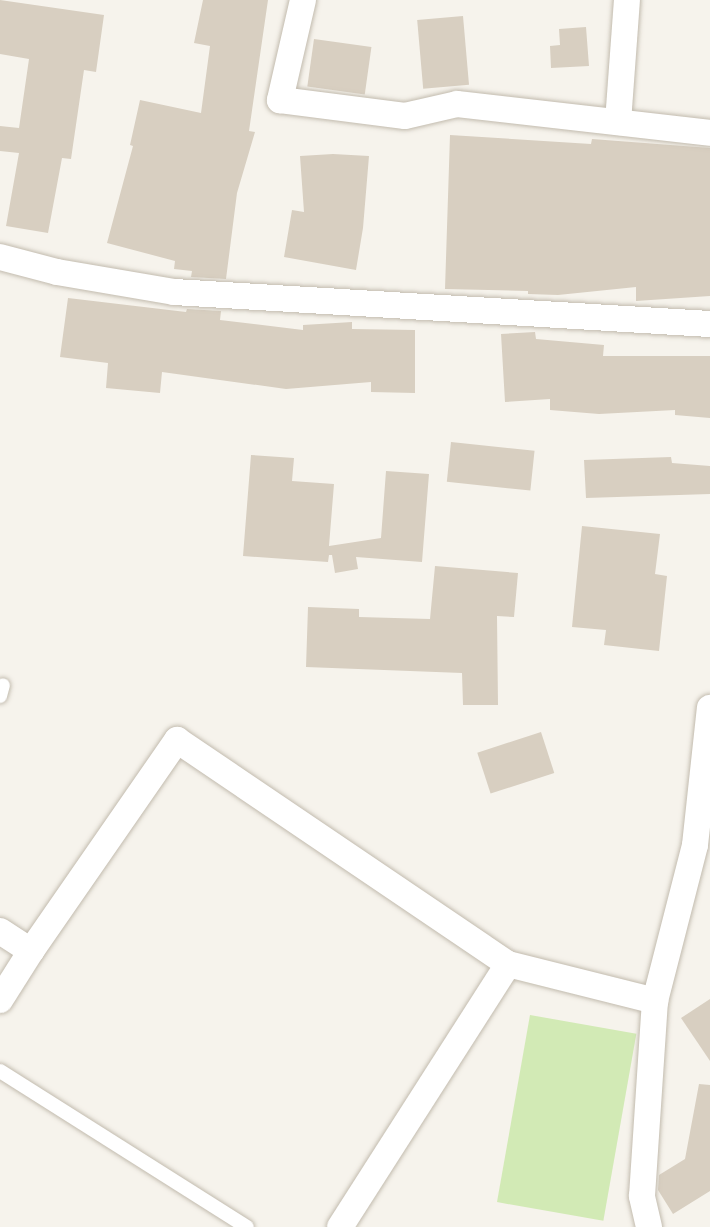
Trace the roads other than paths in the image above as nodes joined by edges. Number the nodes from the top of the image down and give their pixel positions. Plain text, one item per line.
1 (303, 0) edge
2 (627, 0) edge
3 (618, 122) junction
4 (710, 133) edge
5 (0, 257) edge
6 (710, 324) edge
7 (710, 708) edge
8 (703, 846) edge
9 (0, 931) edge
10 (31, 951) junction
11 (508, 964) junction
12 (0, 1000) edge
13 (655, 1001) junction
14 (0, 1071) edge
15 (247, 1227) edge
16 (340, 1227) edge
17 (649, 1227) edge

1 - 3 street
2 - 3 street
3 - 4 street
5 - 6 street
7 - 8 street
8 - 13 street
9 - 10 street
10 - 11 street
10 - 12 street
11 - 13 street
11 - 16 street
13 - 17 street
14 - 15 lane

